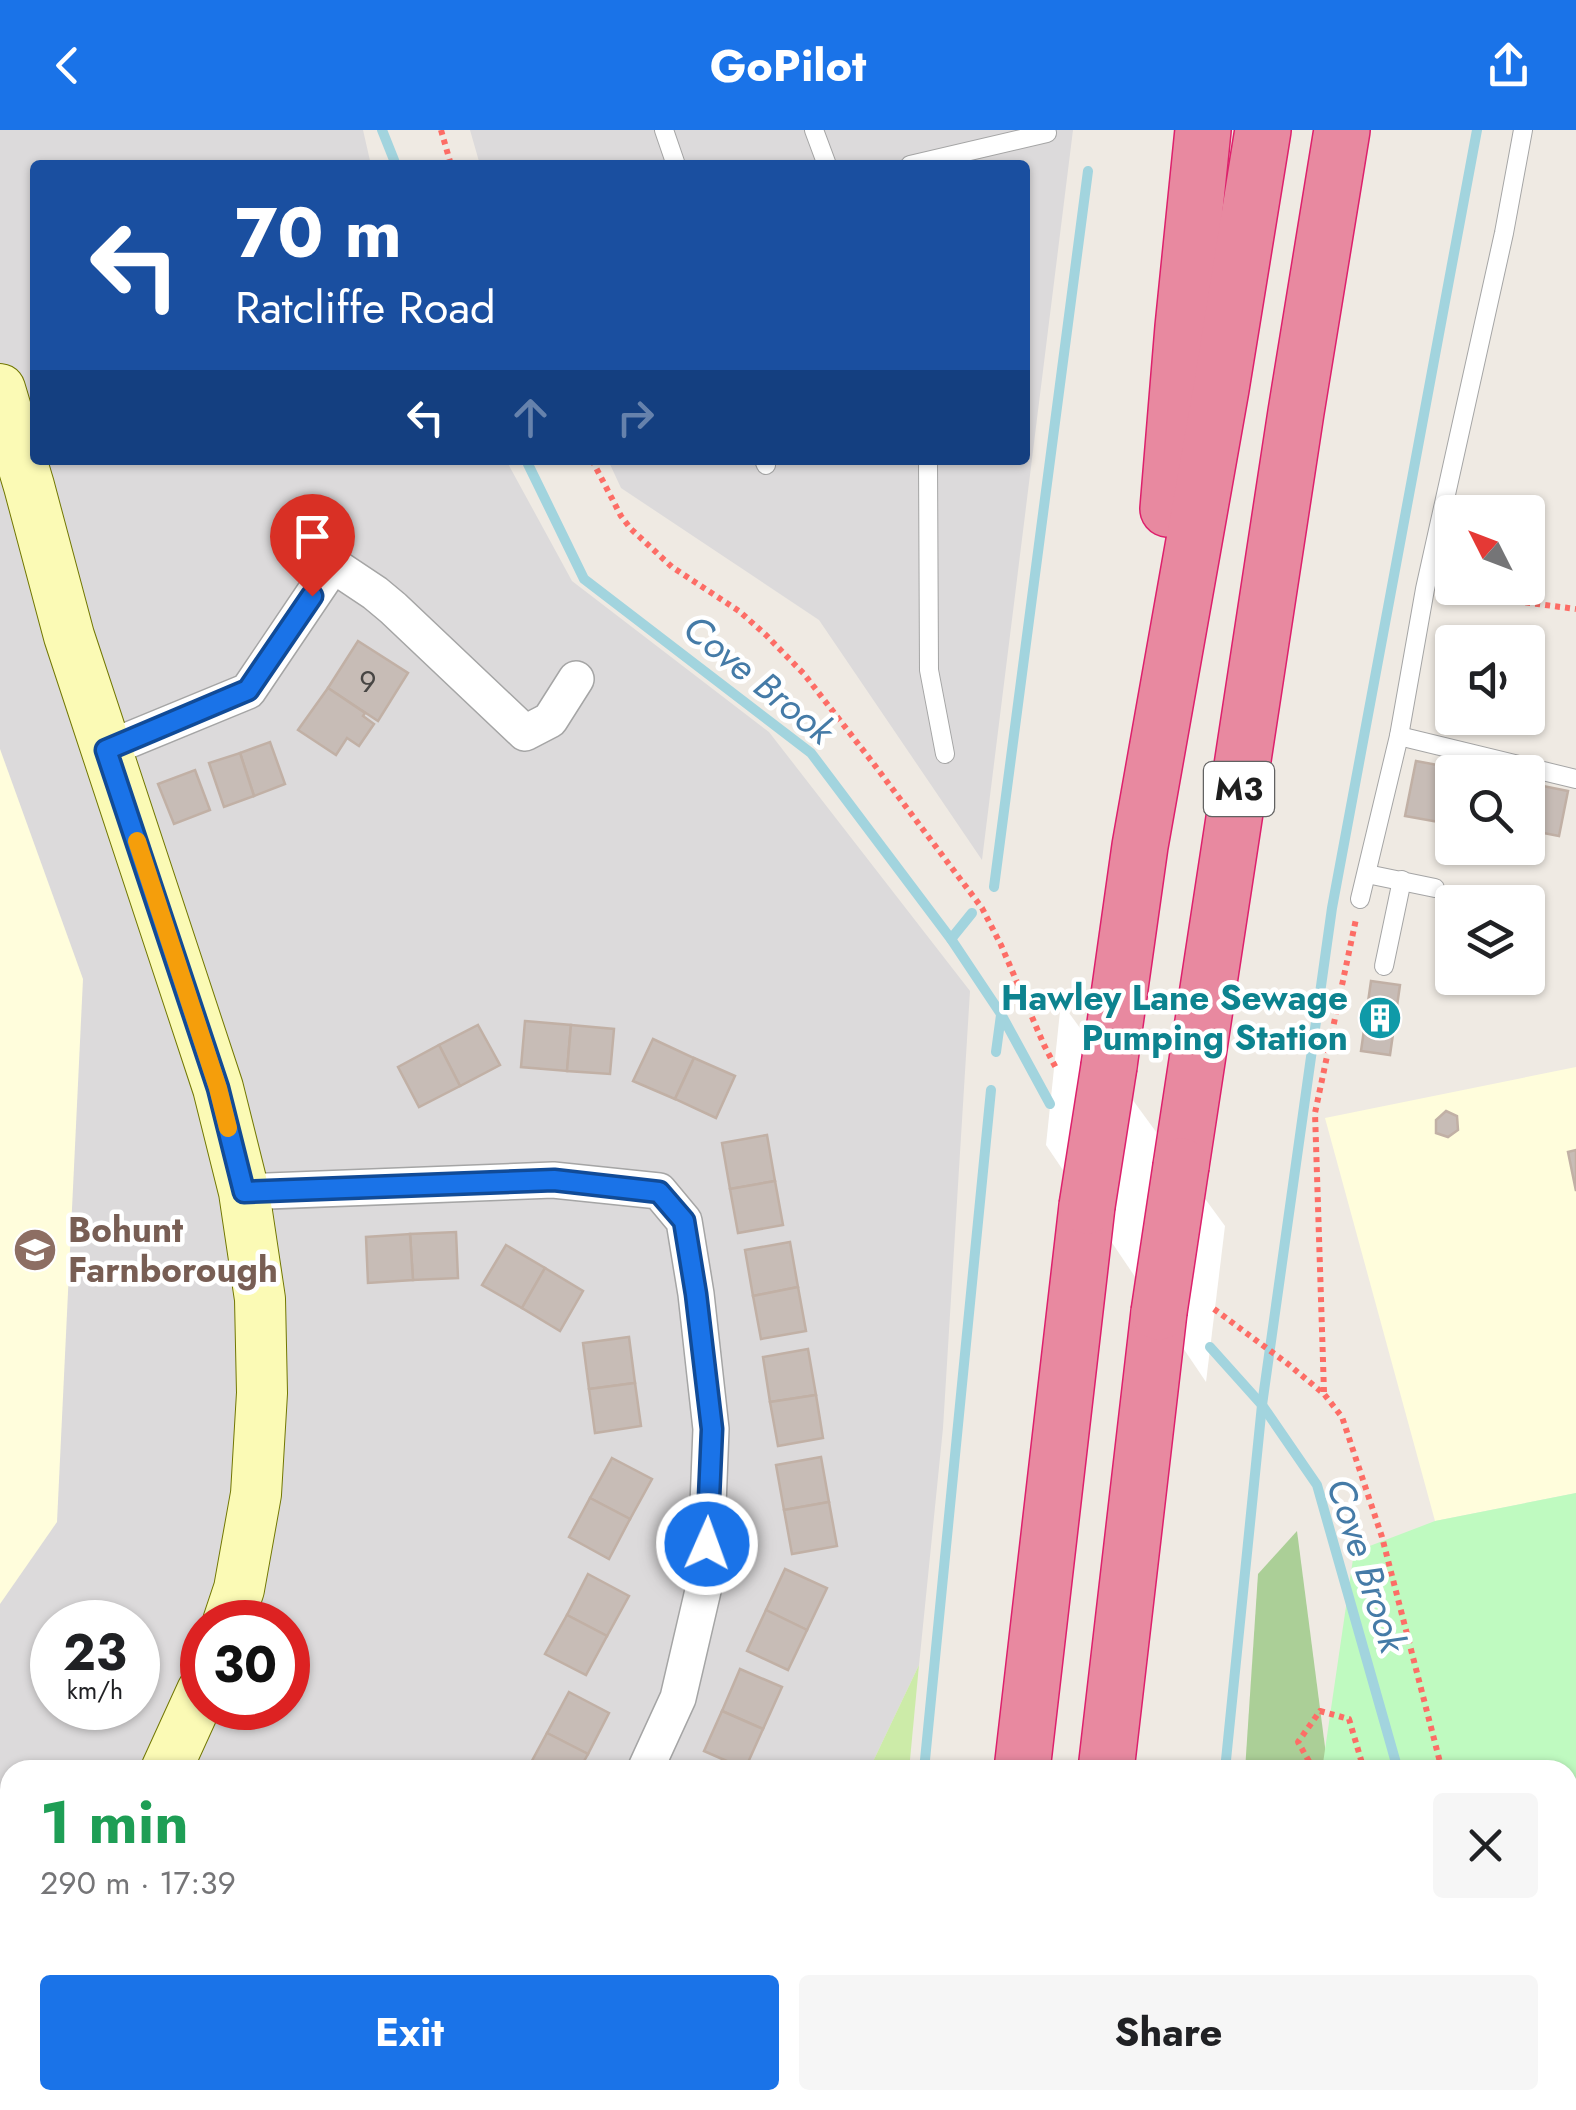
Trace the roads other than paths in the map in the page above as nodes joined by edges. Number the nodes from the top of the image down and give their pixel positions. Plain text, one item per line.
1 (664, 130) edge
2 (814, 130) edge
3 (1203, 130) edge
4 (1263, 130) edge
5 (1342, 130) edge
6 (1372, 130) edge
7 (1523, 130) edge
8 (1047, 133) dead end
9 (674, 160) edge
10 (826, 160) edge
11 (931, 160) edge
12 (0, 389) edge
13 (1296, 412) junction
14 (928, 465) edge
15 (303, 544) dead end
16 (334, 565) junction
17 (576, 678) dead end
18 (1399, 736) junction
19 (106, 750) junction
20 (945, 754) dead end
21 (1576, 778) edge
22 (1140, 846) junction
23 (1366, 874) junction
24 (1402, 880) junction
25 (1434, 888) dead end
26 (1360, 899) road end
27 (1384, 966) dead end
28 (244, 1192) junction
29 (235, 1600) edge
30 (184, 1730) edge
31 (171, 1760) edge
32 (650, 1760) edge
33 (1023, 1760) edge
34 (1107, 1760) edge

1 - 9 lane
2 - 10 lane
3 - 22 highway, M3
4 - 22 highway, M3
5 - 13 highway, M3
6 - 13 highway, M3
7 - 18 lane
8 - 11 lane
12 - 19 street
13 - 34 highway, M3, bridge
14 - 20 lane
15 - 16 street
16 - 17 street
16 - 19 street
18 - 21 lane
18 - 23 lane
19 - 28 street
22 - 33 highway, M3, bridge
23 - 24 lane
23 - 26 lane
24 - 25 lane
24 - 27 lane
28 - 29 street
28 - 32 street
30 - 31 street

